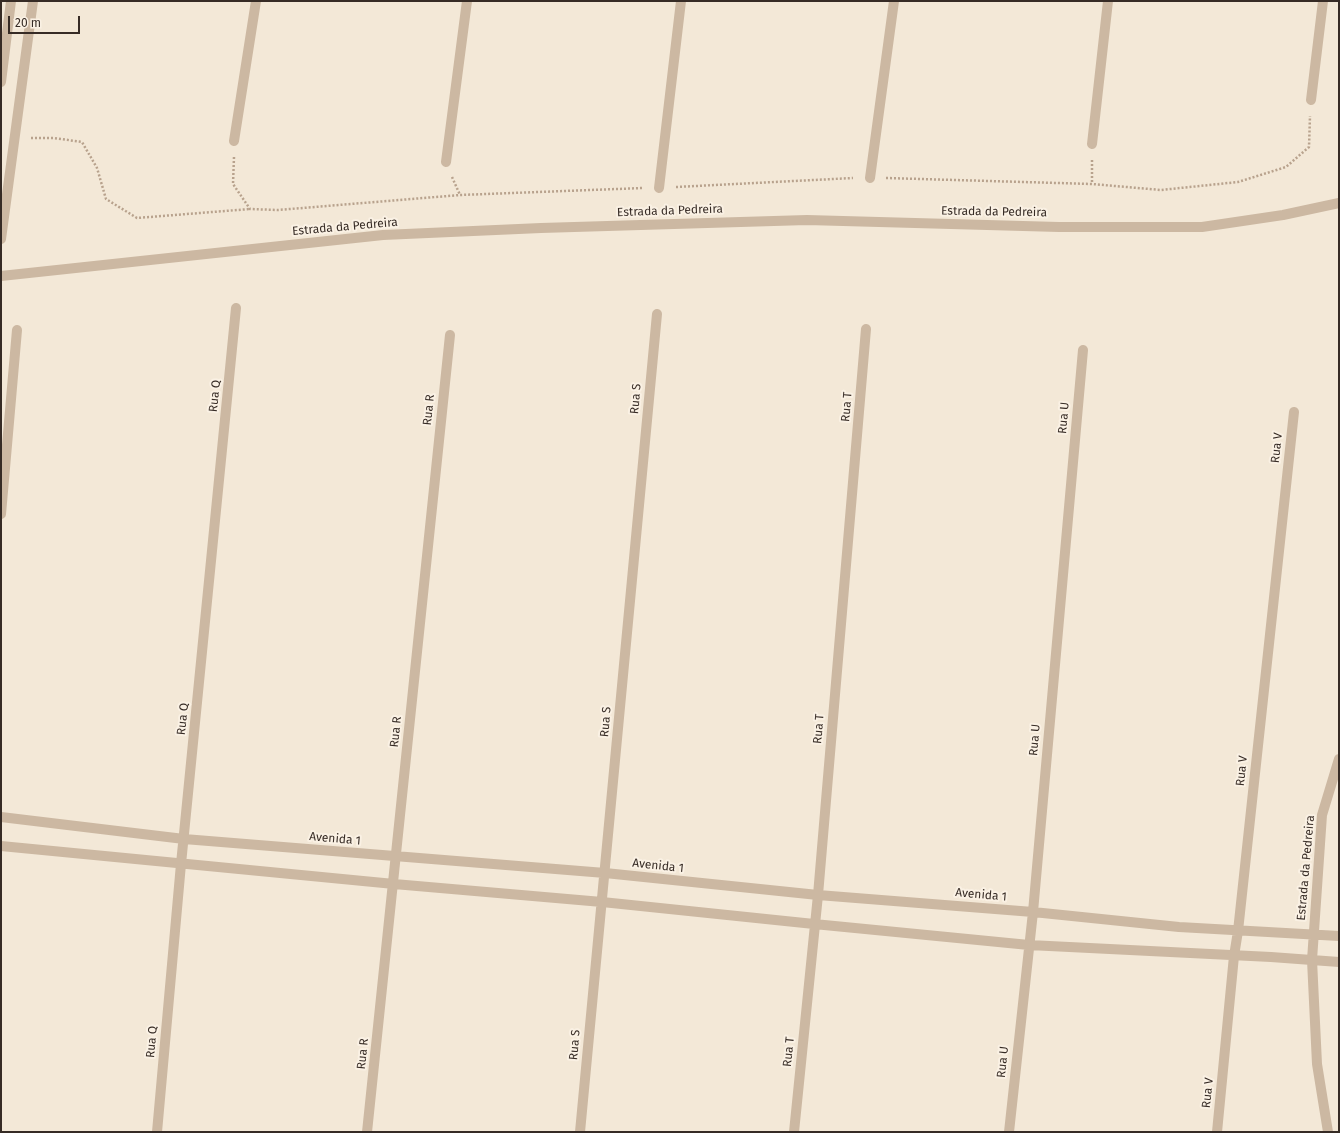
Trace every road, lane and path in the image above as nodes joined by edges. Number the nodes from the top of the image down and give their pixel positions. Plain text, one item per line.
1 (11, 1) edge
2 (33, 1) edge
3 (256, 1) edge
4 (467, 1) edge
5 (681, 1) edge
6 (894, 1) edge
7 (1108, 1) edge
8 (1323, 1) edge
9 (1, 82) edge
10 (1311, 100) joint
11 (15, 138) junction
12 (234, 141) joint
13 (1092, 144) joint
14 (446, 162) dead end
15 (870, 178) junction
16 (1092, 184) junction
17 (659, 188) junction
18 (1339, 203) edge
19 (250, 209) junction
20 (1, 238) edge
21 (1, 276) edge
22 (236, 308) dead end
23 (657, 314) dead end
24 (866, 329) dead end
25 (16, 330) dead end
26 (450, 335) dead end
27 (1083, 350) dead end
28 (1294, 412) dead end
29 (1, 514) edge
30 (1339, 759) edge
31 (1, 817) edge
32 (184, 839) junction
33 (1, 846) edge
34 (396, 857) junction
35 (181, 864) junction
36 (605, 873) junction
37 (394, 884) junction
38 (818, 895) junction
39 (602, 902) junction
40 (1033, 912) junction
41 (814, 924) junction
42 (1238, 931) junction
43 (1313, 934) junction
44 (1339, 936) edge
45 (1029, 945) junction
46 (1234, 956) junction
47 (1312, 960) junction
48 (1339, 962) edge
49 (157, 1132) edge
50 (367, 1132) edge
51 (580, 1132) edge
52 (794, 1132) edge
53 (1009, 1132) edge
54 (1217, 1132) edge
55 (1328, 1132) edge

1 - 9 street
2 - 11 street
3 - 12 street
4 - 14 street
5 - 17 street
6 - 15 street
7 - 13 street
8 - 10 street
10 - 16 path
11 - 19 path
11 - 20 street
12 - 19 path
13 - 16 path
15 - 16 path
15 - 17 path
17 - 19 path
18 - 21 street, Estrada da Pedreira
22 - 32 street, Rua Q
23 - 36 street, Rua S
24 - 38 street, Rua T
25 - 29 street
26 - 34 street, Rua R
27 - 40 street, Rua U
28 - 42 street, Rua V
30 - 43 street, Estrada da Pedreira
31 - 32 street, Avenida 1
32 - 34 street, Avenida 1
32 - 35 street, Rua Q
33 - 35 street
34 - 36 street, Avenida 1
34 - 37 street, Rua R
35 - 37 street
35 - 49 street, Rua Q
36 - 38 street, Avenida 1
36 - 39 street, Rua S
37 - 39 street
37 - 50 street, Rua R
38 - 40 street, Avenida 1
38 - 41 street, Rua T
39 - 41 street
39 - 51 street, Rua S
40 - 42 street, Avenida 1
40 - 45 street, Rua U
41 - 45 street
41 - 52 street, Rua T
42 - 43 street, Avenida 1
42 - 46 street, Rua V
43 - 44 street, Avenida 1
43 - 47 street, Estrada da Pedreira
45 - 46 street
45 - 53 street, Rua U
46 - 47 street
46 - 54 street, Rua V
47 - 48 street
47 - 55 street, Estrada da Pedreira

